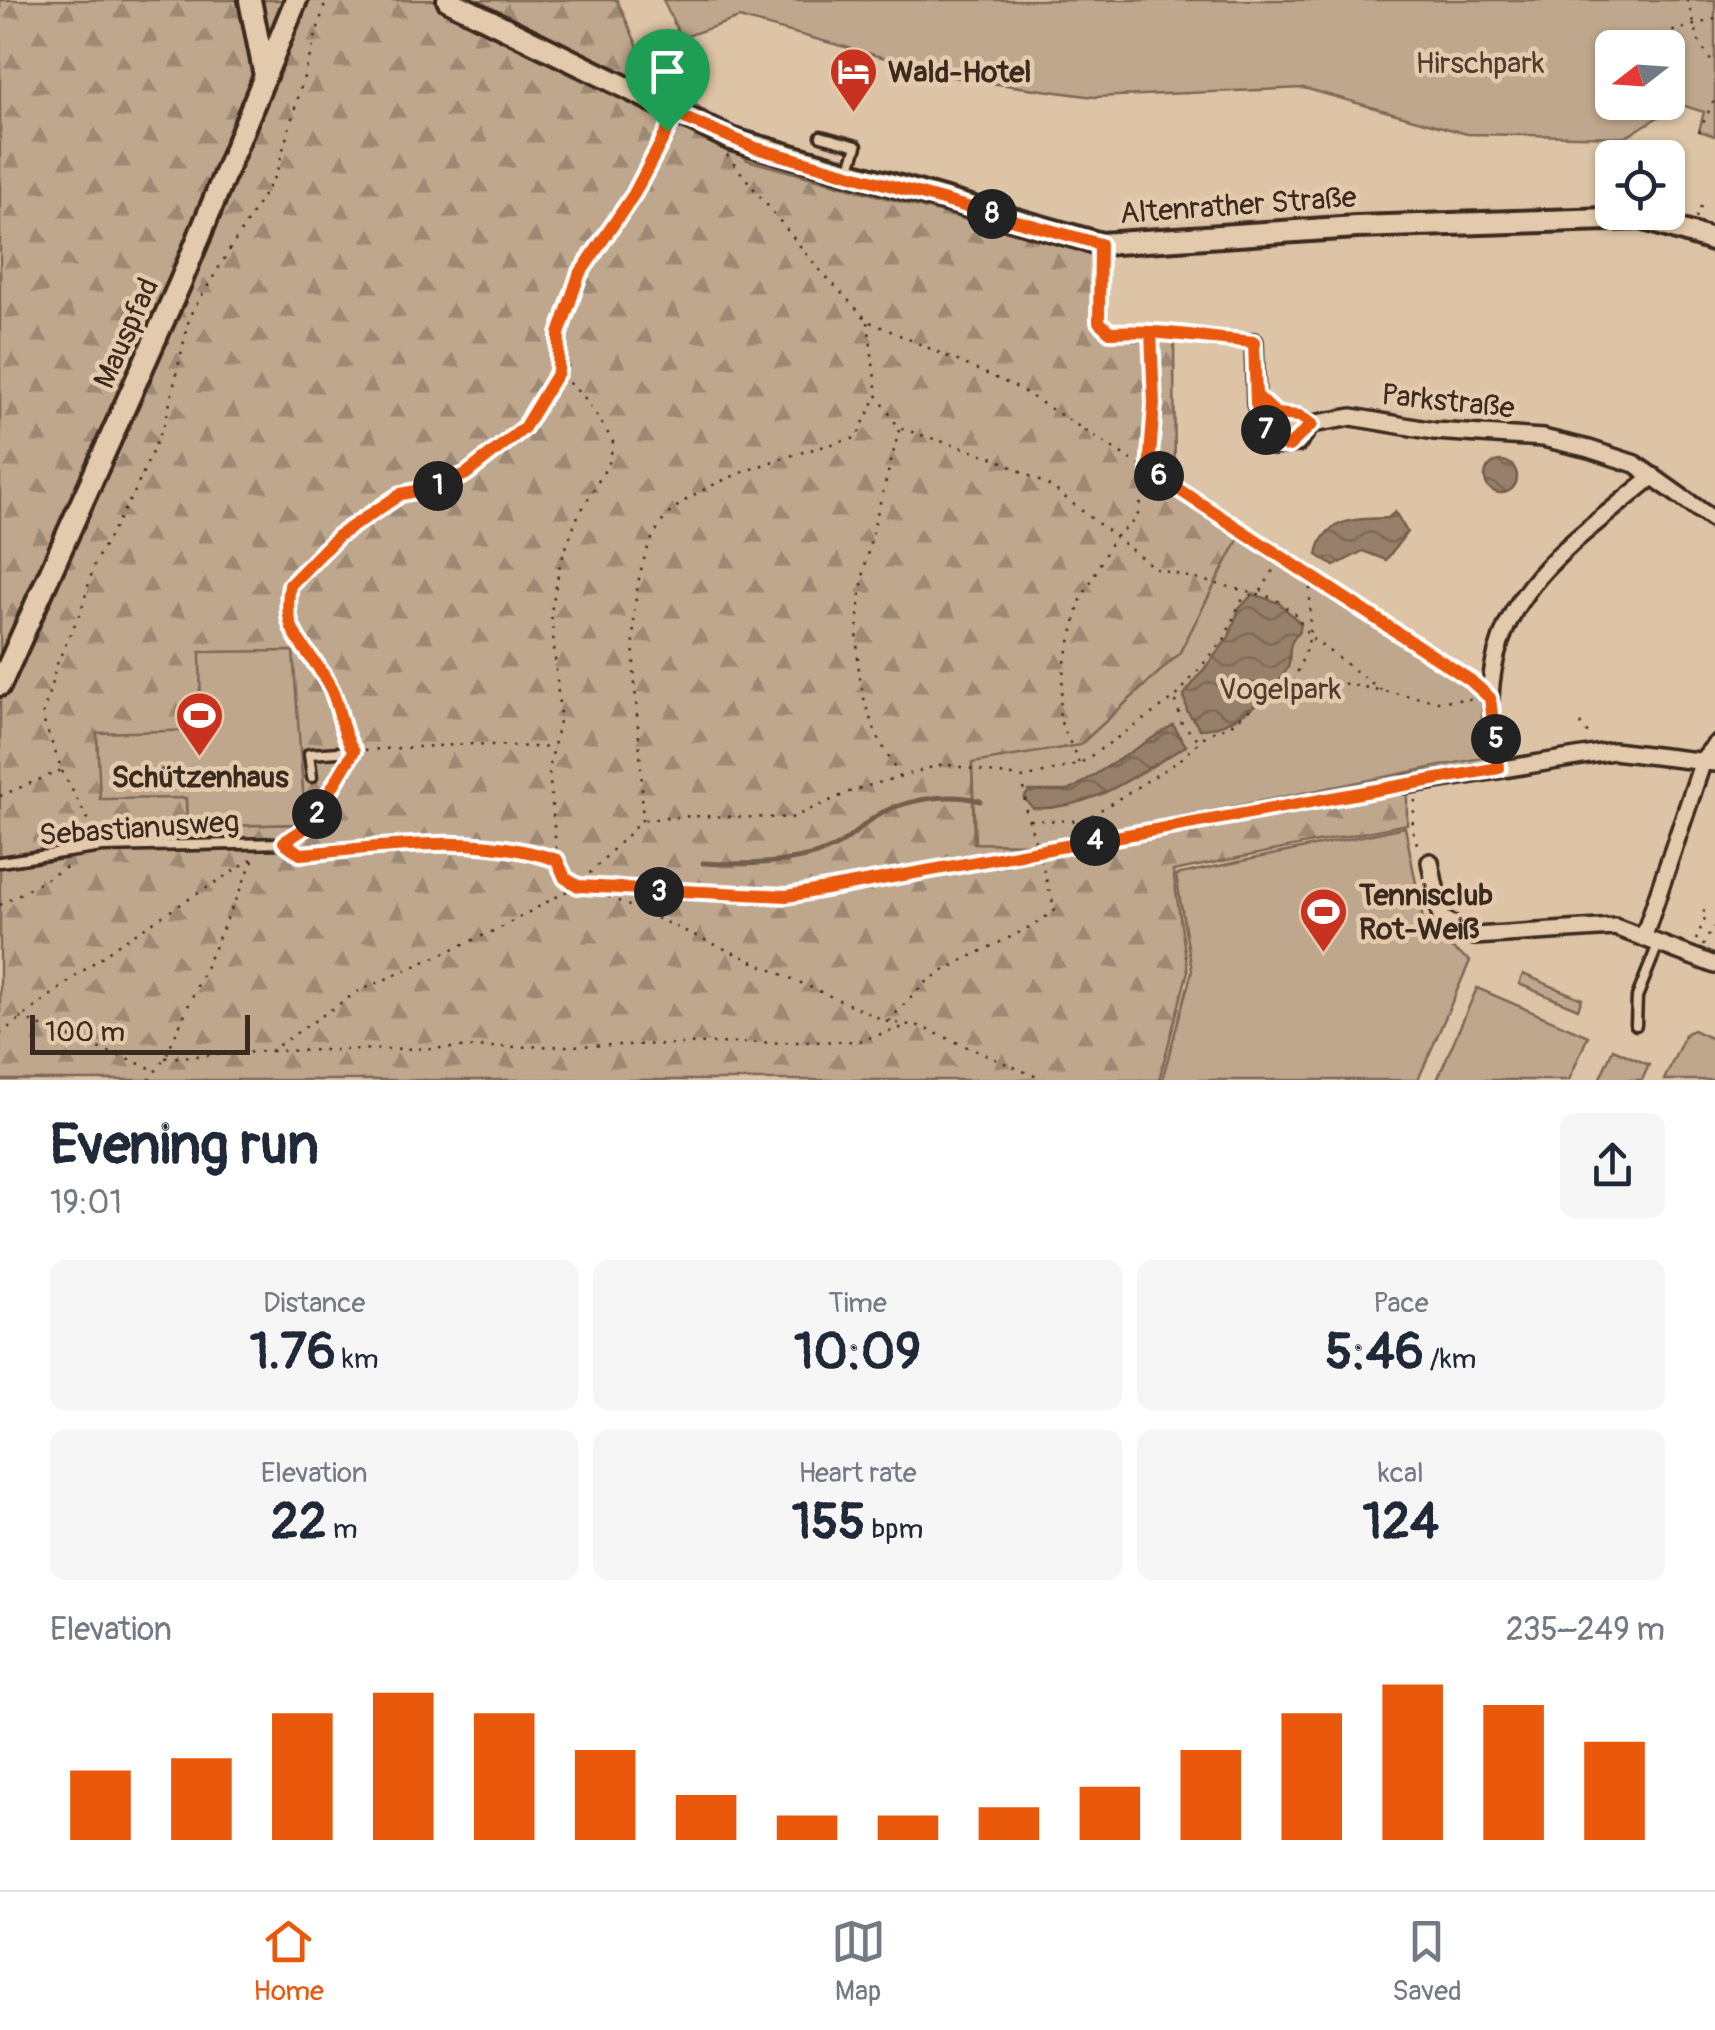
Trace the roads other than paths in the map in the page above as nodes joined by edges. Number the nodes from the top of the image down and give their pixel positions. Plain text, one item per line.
1 (250, 0) edge
2 (296, 0) edge
3 (448, 0) edge
4 (264, 77) junction
5 (822, 136) dead end
6 (848, 173) junction
7 (1715, 242) edge
8 (1254, 342) road end
9 (1653, 476) junction
10 (1715, 521) edge
11 (0, 685) edge
12 (1490, 698) road end
13 (1711, 756) edge
14 (312, 777) dead end
15 (1409, 785) road end
16 (0, 862) edge
17 (1430, 862) road end
18 (1652, 939) junction
19 (1715, 965) edge
20 (1636, 1024) dead end

1 - 4 street
2 - 4 street, Mauspfad
3 - 6 street, Altenrather Straße
4 - 11 street, Mauspfad
5 - 6 lane
6 - 7 street, Altenrather Straße
8 - 9 street, Parkstraße
9 - 10 street, Parkstraße
9 - 12 street
13 - 15 street
13 - 18 street
14 - 16 lane, Sebastianusweg
17 - 18 street
18 - 19 street
18 - 20 lane

